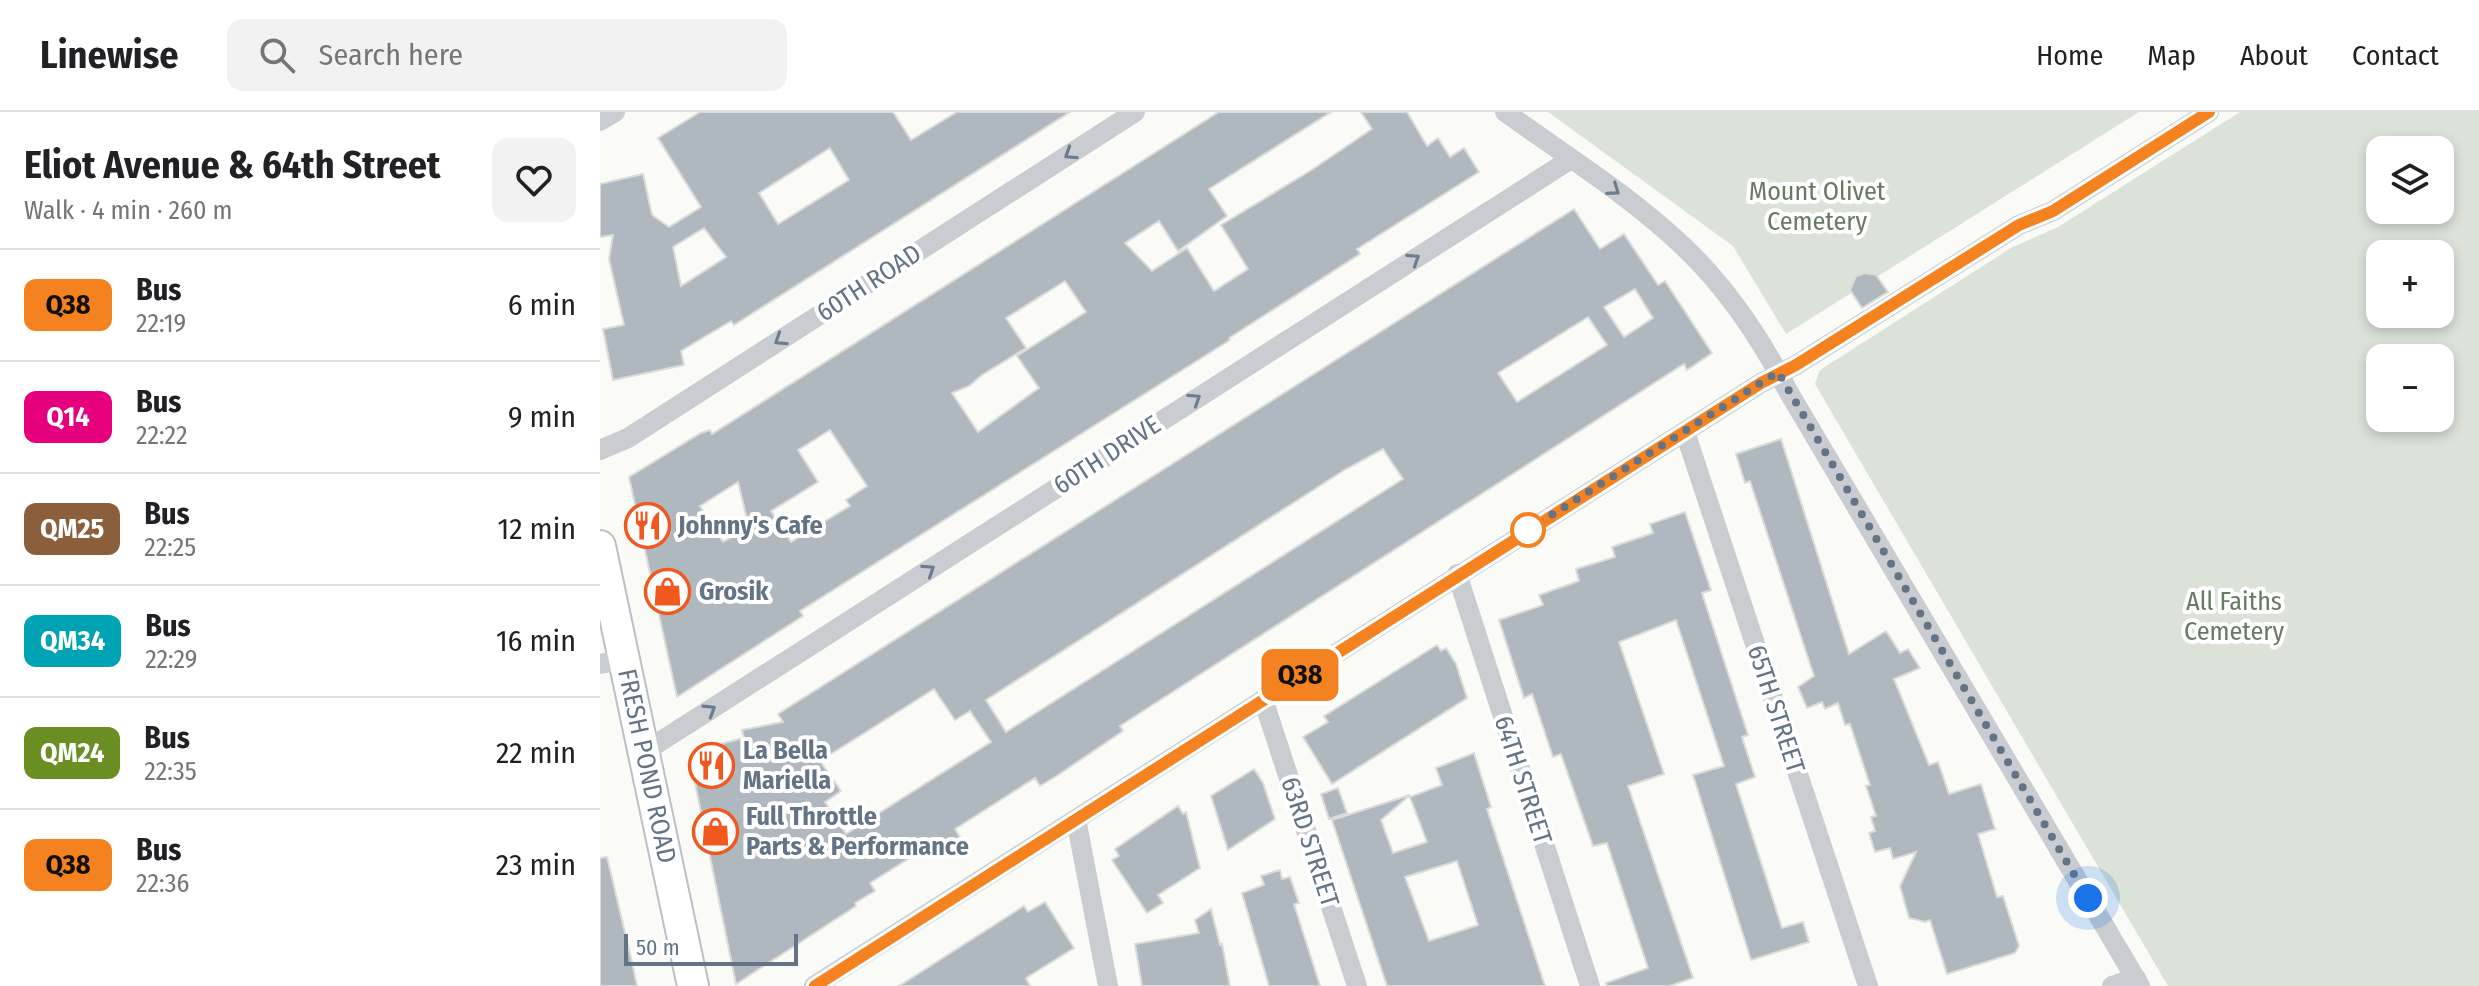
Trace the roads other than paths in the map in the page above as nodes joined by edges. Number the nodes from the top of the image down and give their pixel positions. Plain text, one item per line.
1 (615, 112) edge
2 (1135, 112) edge
3 (1505, 112) edge
4 (2209, 112) edge
5 (600, 121) edge
6 (1571, 159) junction
7 (1778, 372) junction
8 (1685, 432) junction
9 (600, 450) edge
10 (600, 546) edge
11 (1457, 574) junction
12 (612, 662) edge
13 (1263, 699) junction
14 (644, 752) junction
15 (1076, 819) junction
16 (2138, 982) edge
17 (693, 986) edge
18 (814, 986) edge
19 (1108, 986) edge
20 (1357, 986) edge
21 (1590, 986) edge
22 (1868, 986) edge
23 (2112, 986) edge

1 - 5 street
2 -> 9 street, 60TH ROAD
3 - 6 street
4 - 7 street
6 -> 7 street
14 -> 6 street, 60TH DRIVE
7 - 8 street
7 - 16 street
8 - 11 street
8 - 22 street, 65TH STREET
10 - 12 main road, FRESH POND ROAD
11 - 13 street
11 - 21 street, 64TH STREET
12 - 14 main road, FRESH POND ROAD
13 - 15 street
13 - 20 street, 63RD STREET
14 - 17 main road, FRESH POND ROAD
15 - 18 street
15 - 19 street
16 - 23 street

